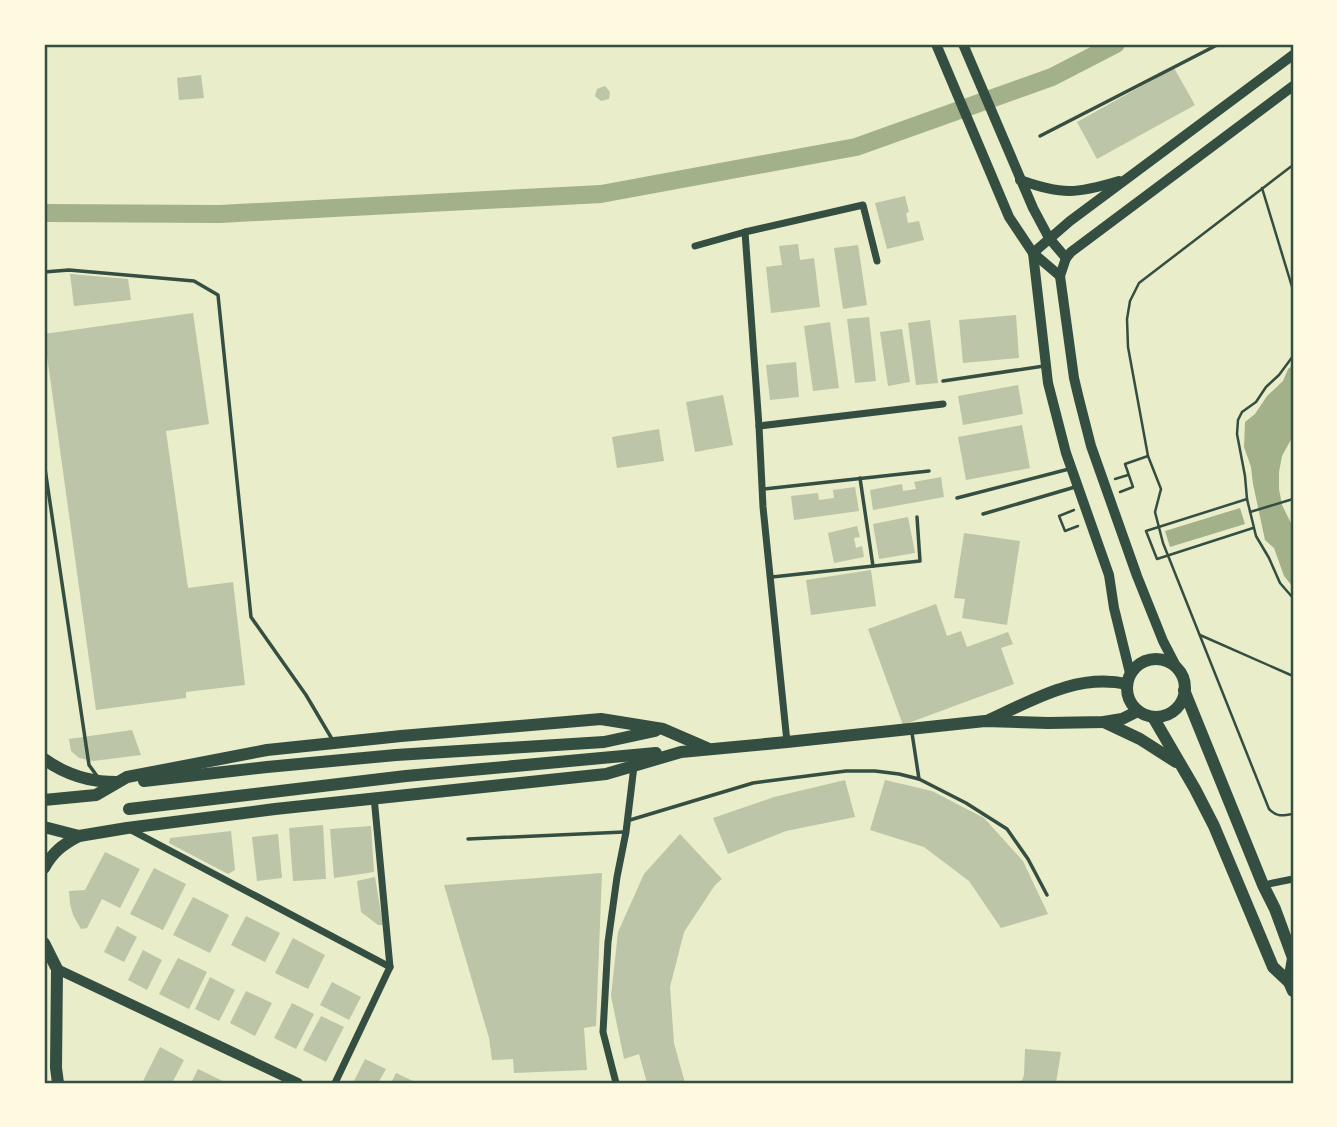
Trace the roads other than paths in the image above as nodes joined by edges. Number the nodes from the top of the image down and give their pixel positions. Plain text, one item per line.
1 (936, 44) edge
2 (963, 44) edge
3 (1219, 44) edge
4 (1293, 55) edge
5 (1293, 86) edge
6 (1041, 136) dead end
7 (1127, 179) junction
8 (1020, 180) junction
9 (745, 232) junction
10 (1049, 238) junction
11 (695, 246) dead end
12 (1032, 253) junction
13 (1066, 258) junction
14 (877, 261) dead end
15 (44, 272) edge
16 (1060, 276) junction
17 (1046, 366) junction
18 (943, 382) dead end
19 (943, 404) dead end
20 (759, 426) junction
21 (44, 462) edge
22 (1071, 468) junction
23 (929, 471) dead end
24 (860, 478) junction
25 (1077, 487) junction
26 (762, 489) junction
27 (957, 498) dead end
28 (983, 514) dead end
29 (917, 517) dead end
30 (873, 566) junction
31 (769, 578) junction
32 (1176, 666) junction
33 (1129, 679) junction
34 (1185, 690) junction
35 (1138, 711) junction
36 (1153, 717) junction
37 (985, 721) junction
38 (1104, 722) junction
39 (663, 729) junction
40 (911, 729) junction
41 (787, 742) junction
42 (334, 743) junction
43 (711, 750) junction
44 (681, 752) junction
45 (44, 757) edge
46 (1180, 764) junction
47 (634, 765) junction
48 (127, 777) junction
49 (99, 778) junction
50 (919, 779) junction
51 (374, 797) junction
52 (44, 800) edge
53 (129, 809) dead end
54 (628, 821) junction
55 (44, 827) edge
56 (127, 828) junction
57 (626, 832) junction
58 (79, 836) junction
59 (468, 839) dead end
60 (44, 868) edge
61 (1293, 879) edge
62 (1263, 885) junction
63 (1048, 895) dead end
64 (44, 943) edge
65 (390, 967) junction
66 (57, 969) junction
67 (1291, 986) edge
68 (58, 1083) edge
69 (298, 1083) edge
70 (335, 1083) edge
71 (615, 1083) edge

1 - 12 main road
2 - 8 main road
3 - 6 lane
4 - 7 main road
5 - 13 main road
7 - 8 main road
7 - 10 main road
8 - 10 main road
9 - 11 street
9 - 14 street
9 - 20 street
10 - 12 main road
10 - 13 main road
12 - 16 main road
12 - 17 main road
13 - 16 main road
15 - 42 lane
16 - 32 main road
17 - 18 lane
17 - 22 main road
19 - 20 street
20 - 26 street
21 - 49 lane
22 - 25 main road
22 - 27 lane
23 - 24 lane
24 - 26 lane
24 - 30 lane
25 - 28 lane
25 - 33 main road
26 - 31 street
29 - 30 lane
30 - 31 lane
31 - 41 street
32 - 33 highway
32 - 34 highway
33 - 35 highway
33 - 37 highway
34 - 36 highway
34 - 62 highway
35 - 36 highway
35 - 38 highway
36 - 46 highway
37 - 38 highway
37 - 40 highway
38 - 46 highway
39 - 42 highway
39 - 43 highway
39 - 45 highway
40 - 41 highway
40 - 50 lane
41 - 43 highway
42 - 48 highway
43 - 44 highway
44 - 47 highway
44 - 53 highway
45 - 49 highway
46 - 67 highway
47 - 51 highway
47 - 54 street
48 - 49 highway
48 - 52 highway
50 - 54 lane
50 - 63 lane
51 - 56 highway
51 - 65 street
54 - 57 street
55 - 58 highway
56 - 58 highway
56 - 65 street
57 - 59 lane
57 - 71 street
58 - 60 highway
61 - 62 street
62 - 67 highway
64 - 66 highway
65 - 70 street
66 - 68 highway
66 - 69 main road

